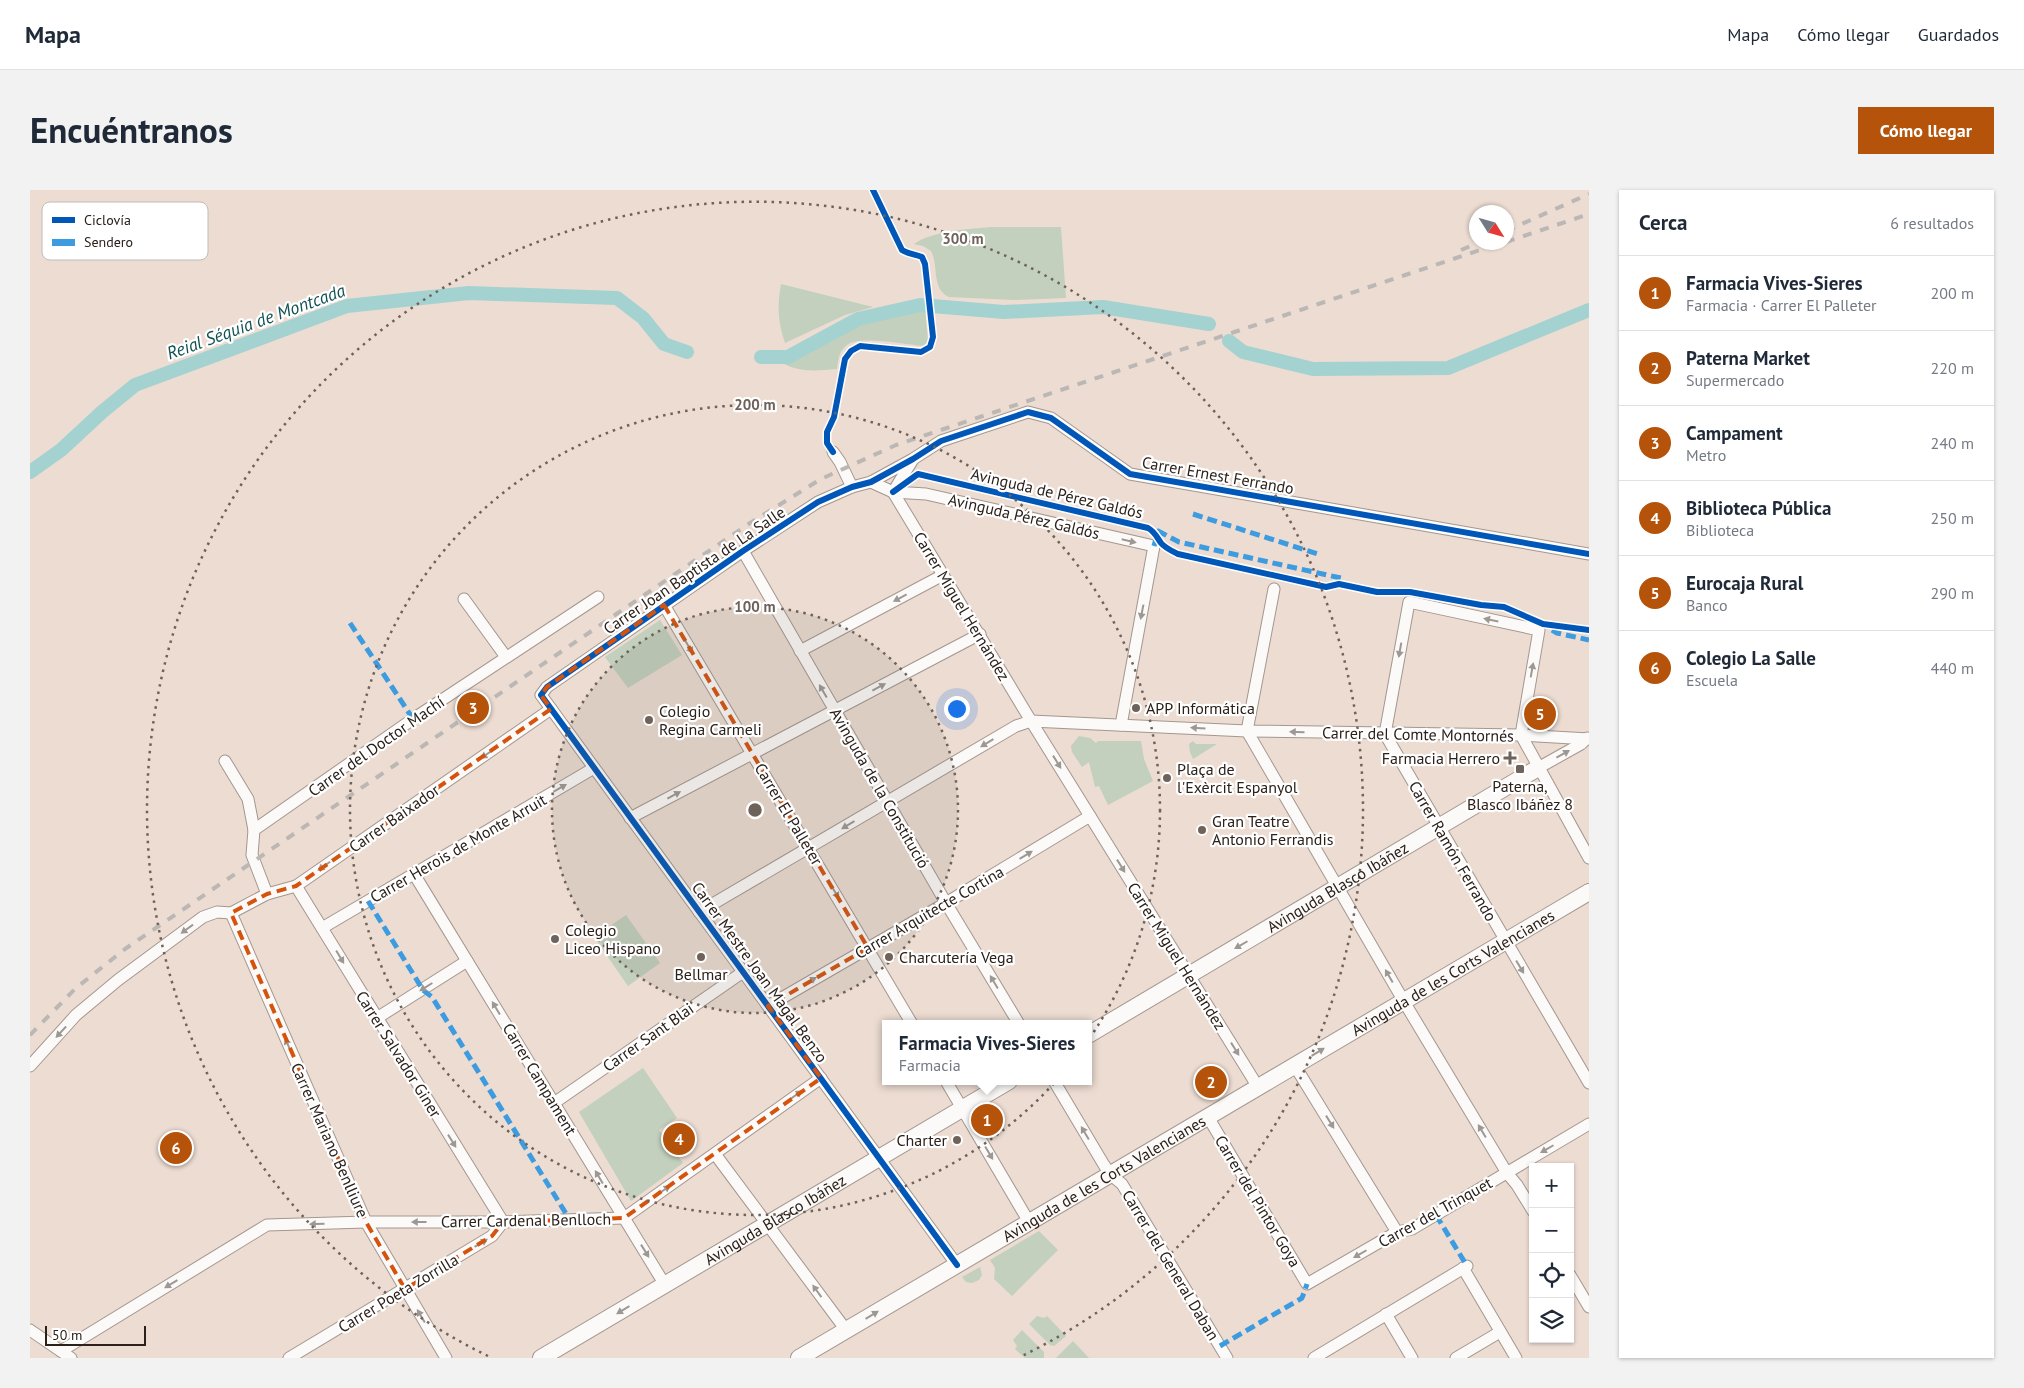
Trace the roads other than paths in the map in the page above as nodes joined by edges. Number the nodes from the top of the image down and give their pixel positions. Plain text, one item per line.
1 (833, 452) dead end
2 (913, 460) junction
3 (871, 482) junction
4 (852, 487) junction
5 (893, 492) junction
6 (742, 551) junction
7 (1589, 554) edge
8 (943, 575) junction
9 (1274, 589) dead end
10 (598, 597) dead end
11 (464, 599) dead end
12 (664, 606) junction
13 (980, 634) junction
14 (800, 651) junction
15 (506, 657) junction
16 (541, 695) joint
17 (551, 710) junction
18 (834, 711) junction
19 (1031, 721) junction
20 (1120, 725) junction
21 (1247, 731) junction
22 (1385, 734) junction
23 (1521, 735) junction
24 (1588, 738) edge
25 (753, 754) junction
26 (225, 761) dead end
27 (594, 768) junction
28 (1538, 768) junction
29 (888, 802) junction
30 (630, 818) junction
31 (1093, 821) junction
32 (1440, 828) junction
33 (254, 830) junction
34 (809, 848) junction
35 (1589, 858) edge
36 (414, 874) junction
37 (296, 886) junction
38 (1338, 887) junction
39 (1589, 892) edge
40 (267, 894) junction
41 (946, 902) junction
42 (699, 912) junction
43 (231, 913) junction
44 (322, 928) junction
45 (1505, 942) junction
46 (868, 948) junction
47 (467, 961) junction
48 (743, 972) junction
49 (1189, 975) junction
50 (1404, 1002) junction
51 (768, 1006) junction
52 (377, 1018) junction
53 (910, 1020) edge
54 (1018, 1020) edge
55 (1092, 1033) edge
56 (30, 1066) edge
57 (1295, 1066) junction
58 (821, 1078) junction
59 (1589, 1083) edge
60 (948, 1085) edge
61 (1002, 1085) edge
62 (1056, 1085) edge
63 (1258, 1087) junction
64 (554, 1103) junction
65 (962, 1108) junction
66 (1208, 1117) junction
67 (1589, 1124) edge
68 (715, 1154) junction
69 (879, 1158) junction
70 (1507, 1173) junction
71 (1110, 1175) junction
72 (1531, 1208) edge
73 (624, 1218) junction
74 (366, 1222) junction
75 (503, 1222) junction
76 (1030, 1222) junction
77 (768, 1223) junction
78 (1398, 1232) junction
79 (957, 1264) junction
80 (1574, 1282) edge
81 (1307, 1284) joint
82 (665, 1285) junction
83 (405, 1289) junction
84 (1589, 1307) edge
85 (1386, 1314) junction
86 (30, 1330) edge
87 (846, 1330) junction
88 (1500, 1332) junction
89 (61, 1351) junction
90 (71, 1358) edge
91 (289, 1358) edge
92 (446, 1358) edge
93 (541, 1358) edge
94 (800, 1358) edge
95 (1227, 1358) edge
96 (1314, 1358) edge
97 (1412, 1358) edge
98 (1456, 1358) edge
99 (1516, 1358) edge

1 - 4 street
2 - 3 street, Carrer Ernest Ferrando
2 - 5 street, Carrer Ernest Ferrando
2 - 7 street, Carrer Ernest Ferrando
3 - 4 street, Carrer Joan Baptista de La Salle
3 - 5 street
4 - 6 street, Carrer Joan Baptista de La Salle
5 - 8 street, Carrer Miguel Hernández
5 -> 20 street, Avinguda Pérez Galdós
6 - 12 street, Carrer Joan Baptista de La Salle
6 - 14 street, Avinguda de la Constitució
8 - 13 street, Carrer Miguel Hernández
8 -> 14 street
9 - 21 street
10 - 15 street, Carrer del Doctor Machí
11 - 15 street
12 - 16 street, Carrer Joan Baptista de La Salle
12 -> 25 street, Carrer El Palleter
18 -> 13 street
13 - 19 street, Carrer Miguel Hernández
18 -> 14 street, Avinguda de la Constitució
15 - 33 street, Carrer del Doctor Machí
16 - 17 street, Carrer Mestre Joan Magal Benzo
17 - 27 street, Carrer Mestre Joan Magal Benzo
17 -> 37 street, Carrer Baixador
18 - 25 street
18 - 29 street, Avinguda de la Constitució
19 - 20 street
19 -> 29 street
19 -> 31 street
21 -> 20 street
22 -> 21 street, Carrer del Comte Montornés
21 - 38 street
22 - 23 street, Carrer del Comte Montornés
23 -> 22 street
22 - 32 street, Carrer Ramón Ferrando
23 - 24 street, Carrer del Comte Montornés
23 - 28 street
28 -> 24 street, Avinguda Blasco Ibáñez
30 -> 25 street
25 - 34 street, Carrer El Palleter
26 - 33 street
27 - 30 street, Carrer Mestre Joan Magal Benzo
36 -> 27 street, Carrer Herois de Monte Arruit
28 - 32 street, Avinguda Blasco Ibáñez
28 - 35 street
29 -> 34 street
29 - 41 street, Avinguda de la Constitució
30 - 42 street, Carrer Mestre Joan Magal Benzo
41 -> 31 street, Carrer Arquitecte Cortina
31 -> 49 street, Carrer Miguel Hernández
32 - 38 street, Avinguda Blasco Ibáñez
32 - 45 street, Carrer Ramón Ferrando
33 - 40 street
34 - 42 street
34 -> 46 street, Carrer El Palleter
36 - 44 street, Carrer Herois de Monte Arruit
36 - 47 street, Carrer Campament
37 - 40 street, Carrer Baixador
37 - 44 street, Carrer Salvador Giner
38 -> 49 street, Avinguda Blasco Ibáñez
50 -> 38 street
39 - 45 street, Avinguda de les Corts Valencianes
40 - 43 street, Carrer Baixador
41 - 46 street, Carrer Arquitecte Cortina
54 -> 41 street, Avinguda de la Constitució
42 - 48 street, Carrer Mestre Joan Magal Benzo
43 -> 56 street
74 -> 43 street, Carrer Mariano Benlliure
44 -> 52 street, Carrer Salvador Giner
45 - 50 street, Avinguda de les Corts Valencianes
45 -> 59 street, Carrer Ramón Ferrando
51 -> 46 street, Carrer Arquitecte Cortina
46 - 53 street, Carrer El Palleter
47 -> 52 street
64 -> 47 street, Carrer Campament
48 - 51 street, Carrer Mestre Joan Magal Benzo
48 - 64 street, Carrer Sant Blai
49 - 55 street, Avinguda Blasco Ibáñez
49 -> 63 street, Carrer Miguel Hernández
57 -> 50 street, Avinguda de les Corts Valencianes
70 -> 50 street
51 - 58 street, Carrer Mestre Joan Magal Benzo
52 -> 75 street, Carrer Salvador Giner
57 - 63 street, Avinguda de les Corts Valencianes
57 -> 78 street
68 -> 58 street, Carrer Cardenal Benlloch
58 - 69 street, Carrer Mestre Joan Magal Benzo
60 - 65 street
61 - 65 street, Avinguda Blasco Ibáñez
71 -> 62 street
63 - 66 street, Avinguda de les Corts Valencianes
73 -> 64 street, Carrer Campament
65 - 69 street, Avinguda Blasco Ibáñez
65 -> 76 street
66 - 71 street, Avinguda de les Corts Valencianes
66 - 81 street, Carrer del Pintor Goya
67 -> 70 street, Carrer del Trinquet
73 -> 68 street, Carrer Cardenal Benlloch
68 - 77 street
69 - 77 street, Avinguda Blasco Ibáñez
69 - 79 street, Carrer Mestre Joan Magal Benzo
70 - 72 street
70 - 78 street, Carrer del Trinquet
71 - 76 street, Avinguda de les Corts Valencianes
71 - 95 street, Carrer del General Daban
73 - 75 street, Carrer Cardenal Benlloch
73 -> 82 street, Carrer Campament
75 -> 74 street, Carrer Cardenal Benlloch
74 - 83 street, Carrer Mariano Benlliure
74 -> 89 street, Carrer Cardenal Benlloch
83 -> 75 street, Carrer Poeta Zorrilla
76 - 79 street, Avinguda de les Corts Valencianes
77 - 82 street, Avinguda Blasco Ibáñez
87 -> 77 street
78 -> 81 street, Carrer del Trinquet
87 -> 79 street, Avinguda de les Corts Valencianes
80 - 84 street
82 -> 93 street, Avinguda Blasco Ibáñez
83 - 91 street, Carrer Poeta Zorrilla
92 -> 83 street, Carrer Mariano Benlliure
85 - 88 street
85 - 96 street
85 - 97 street
86 - 89 street
87 - 94 street, Avinguda de les Corts Valencianes
88 - 98 street
88 - 99 street
89 - 90 street

